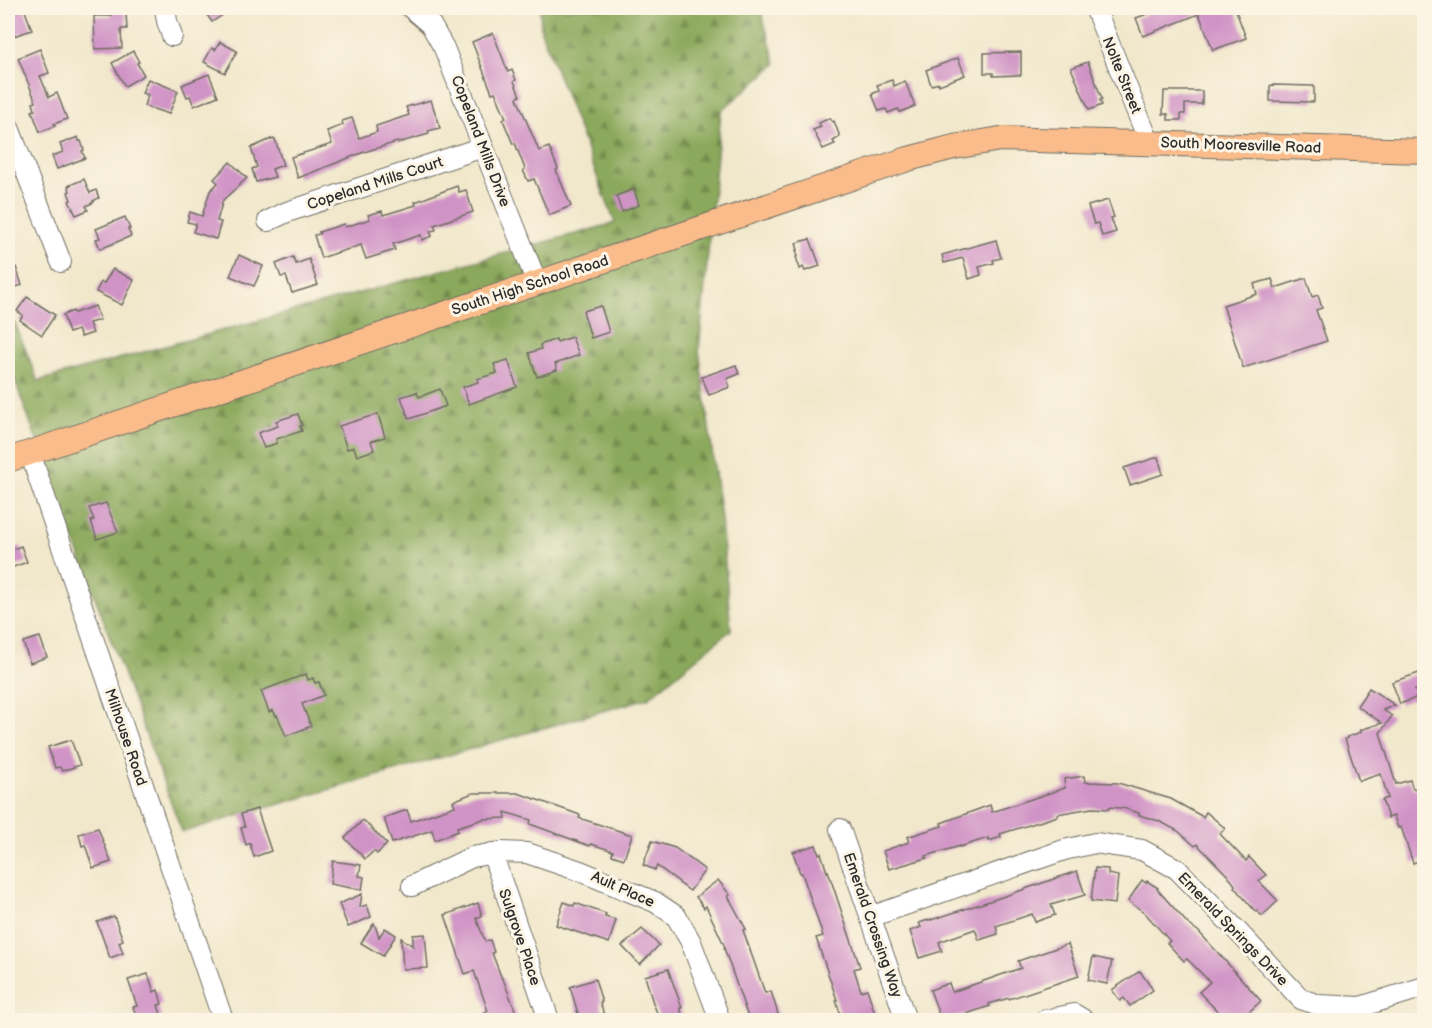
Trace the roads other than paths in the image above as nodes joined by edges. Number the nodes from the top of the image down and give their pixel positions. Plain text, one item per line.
1 (165, 8) edge
2 (411, 8) edge
3 (1095, 8) edge
4 (172, 36) dead end
5 (8, 125) edge
6 (1058, 140) joint
7 (1149, 142) junction
8 (483, 147) junction
9 (1425, 151) edge
10 (268, 221) dead end
11 (61, 262) dead end
12 (537, 283) junction
13 (19, 456) edge
14 (840, 829) dead end
15 (492, 853) junction
16 (412, 886) dead end
17 (870, 917) junction
18 (1425, 987) edge
19 (223, 1020) edge
20 (549, 1020) edge
21 (720, 1020) edge
22 (906, 1020) edge
23 (1045, 1020) edge
24 (1084, 1020) edge

1 - 4 street
2 - 8 street, Copeland Mills Drive
3 - 7 street, Nolte Street
5 - 11 street
6 - 7 main road, South Mooresville Road
6 - 12 main road, South High School Road
7 - 9 main road, South Mooresville Road
8 - 10 street, Copeland Mills Court
8 - 12 street, Copeland Mills Drive
12 - 13 main road, South High School Road
13 - 19 street, Milhouse Road
14 - 17 street, Emerald Crossing Way
15 - 16 street, Ault Place
15 - 20 street, Sulgrove Place
15 - 21 street, Ault Place
17 - 18 street, Emerald Springs Drive
17 - 22 street, Emerald Crossing Way
23 - 24 street

